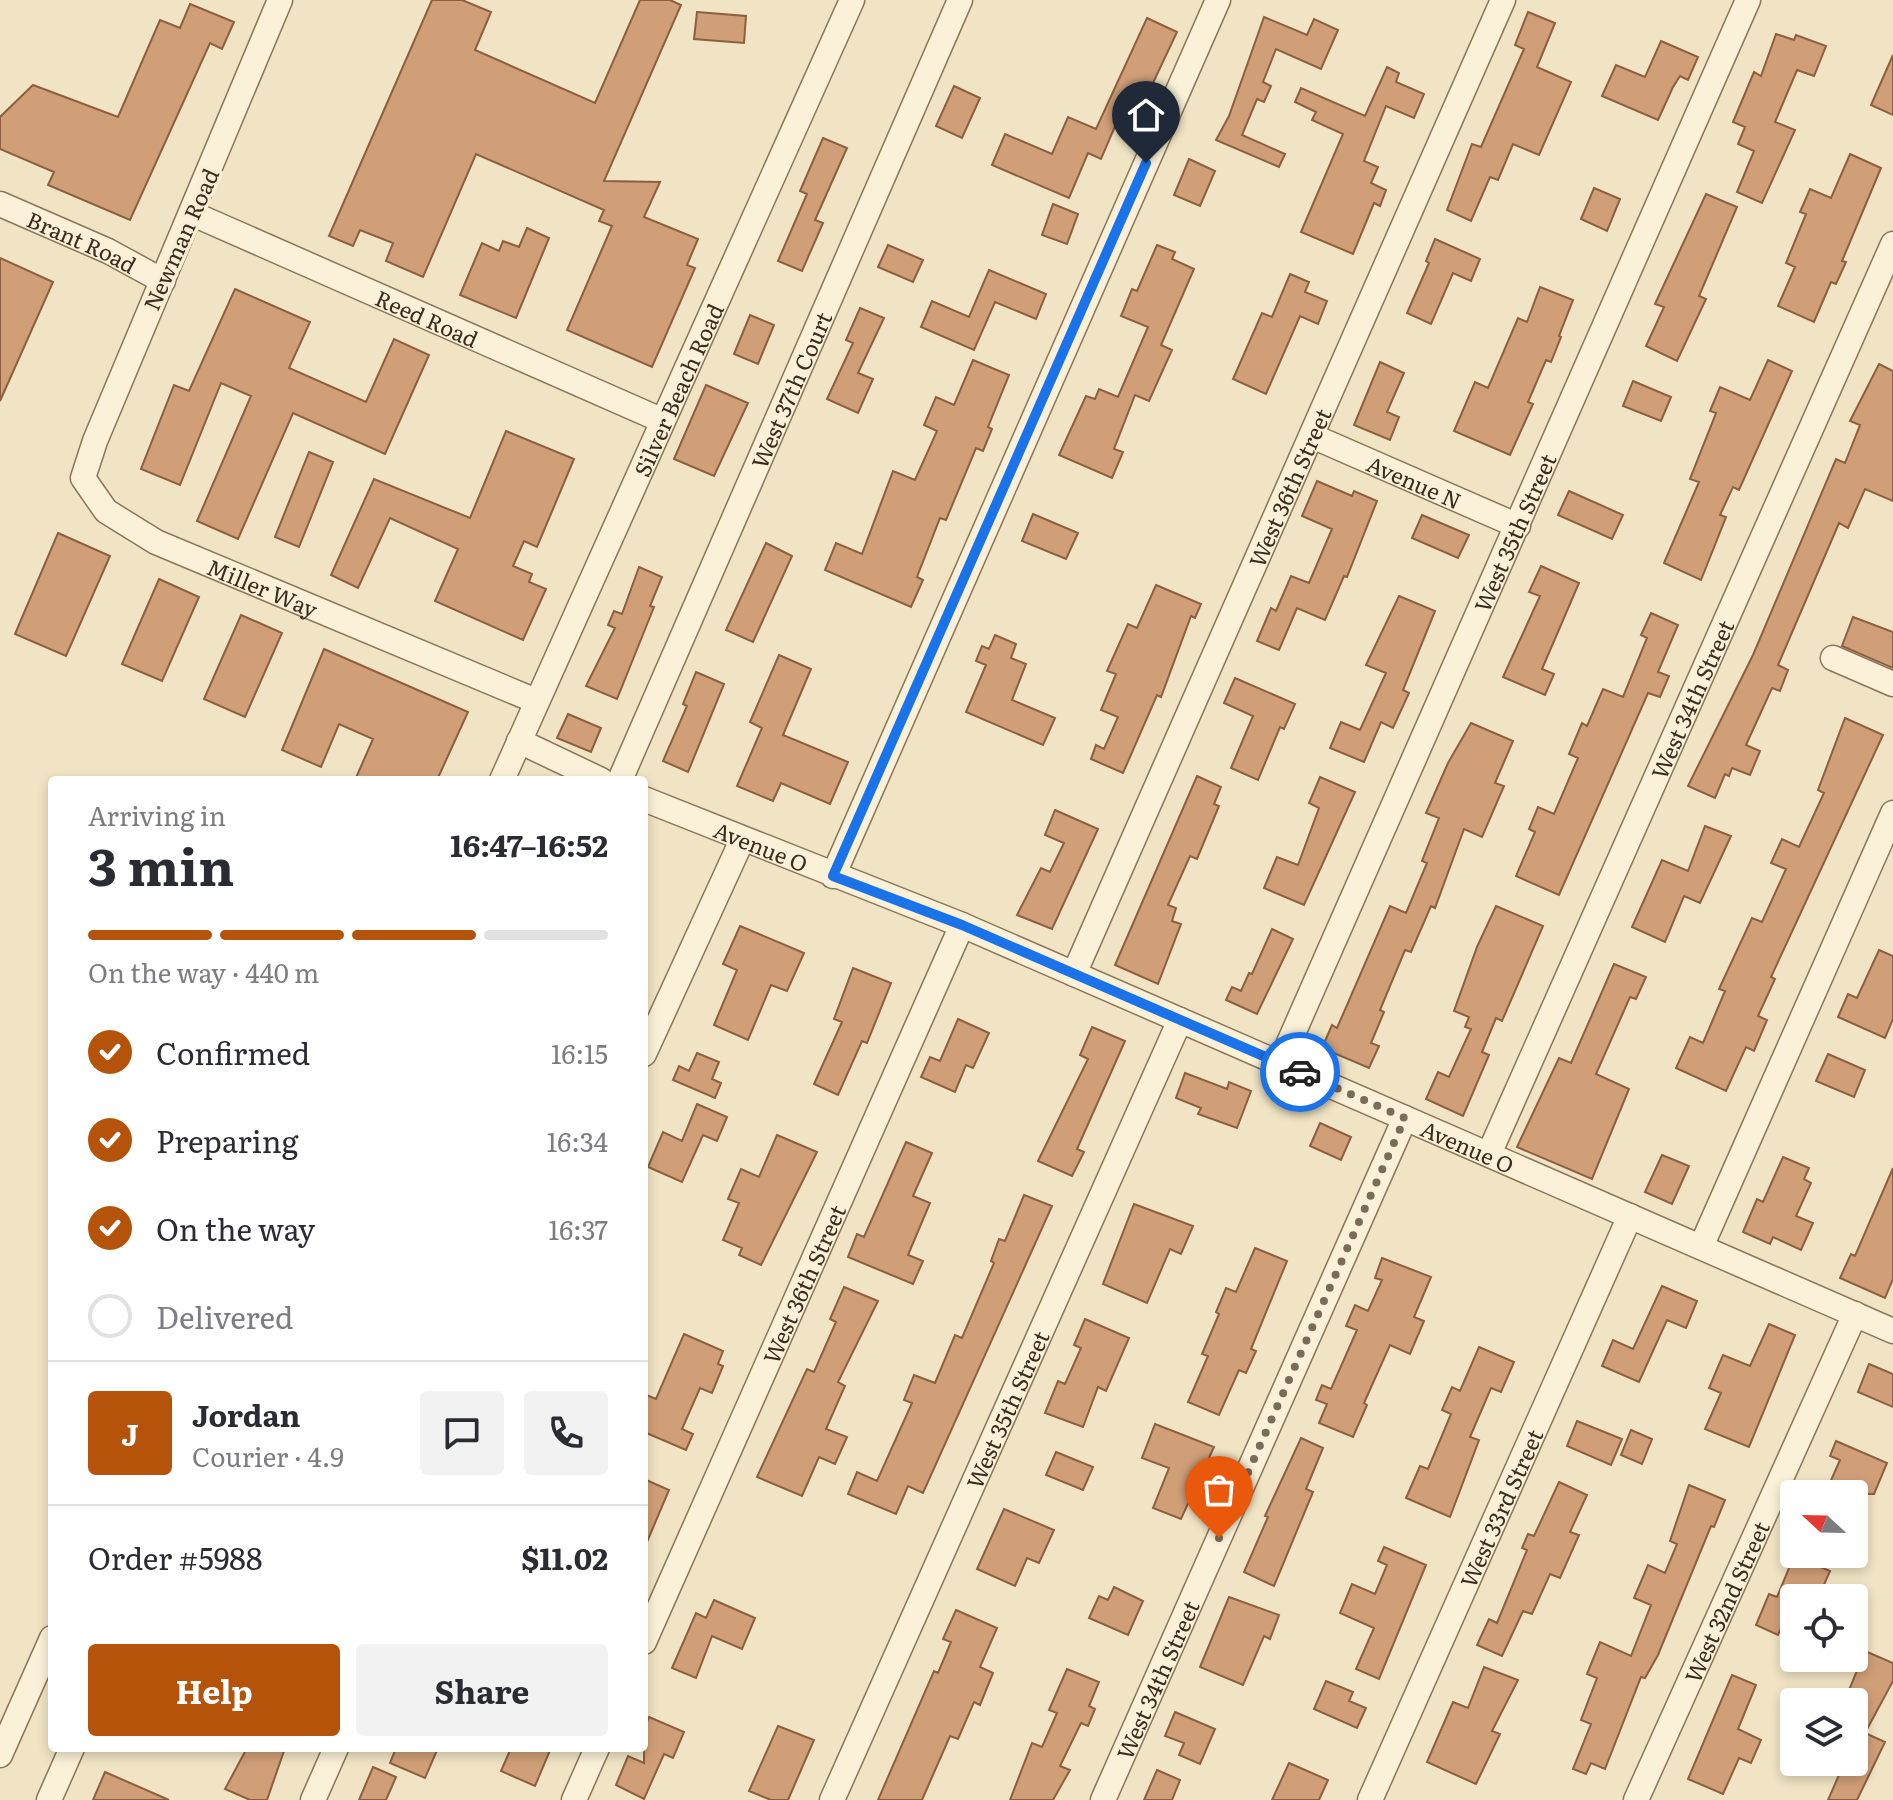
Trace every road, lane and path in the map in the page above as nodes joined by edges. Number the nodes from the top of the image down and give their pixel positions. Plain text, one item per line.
1 (280, 0) edge
2 (852, 0) edge
3 (960, 0) edge
4 (1218, 0) edge
5 (1503, 0) edge
6 (1748, 0) edge
7 (0, 204) edge
8 (193, 214) junction
9 (1893, 244) edge
10 (163, 281) junction
11 (661, 420) junction
12 (1312, 436) junction
13 (83, 478) joint
14 (1518, 526) junction
15 (1833, 658) dead end
16 (1893, 684) edge
17 (536, 701) junction
18 (519, 741) junction
19 (504, 776) edge
20 (593, 776) edge
21 (622, 776) edge
22 (648, 801) edge
23 (1893, 813) edge
24 (742, 840) junction
25 (833, 876) junction
26 (962, 925) junction
27 (1074, 974) junction
28 (1180, 1020) junction
29 (648, 1045) edge
30 (1280, 1063) junction
31 (1405, 1118) junction
32 (1489, 1154) junction
33 (1630, 1216) junction
34 (1701, 1247) junction
35 (1855, 1314) junction
36 (1893, 1331) edge
37 (648, 1633) edge
38 (48, 1647) edge
39 (70, 1752) edge
40 (334, 1752) edge
41 (595, 1752) edge
42 (0, 1755) edge
43 (49, 1800) edge
44 (313, 1800) edge
45 (574, 1800) edge
46 (832, 1800) edge
47 (1103, 1800) edge
48 (1370, 1800) edge
49 (1636, 1800) edge

1 - 8 street, Newman Road
2 - 11 street, Silver Beach Road
3 - 21 street, West 37th Court
4 - 25 street
5 - 12 street, West 36th Street
6 - 14 street, West 35th Street
7 - 10 street, Brant Road
8 - 10 street, Newman Road
8 - 11 street, Reed Road
9 - 32 street, West 34th Street
10 - 13 street, Newman Road
11 - 17 street, Silver Beach Road
12 - 14 street, Avenue N
12 - 27 street, West 36th Street
13 - 17 street, Miller Way
14 - 30 street, West 35th Street
15 - 16 street
17 - 18 street, Silver Beach Road
18 - 19 street, Silver Beach Road
18 - 20 street
22 - 24 street, Avenue O
23 - 34 street
24 - 25 street, Avenue O
24 - 29 street
25 - 26 street, Avenue O
26 - 27 street, Avenue O
26 - 37 street, West 36th Street
27 - 28 street, Avenue O
28 - 30 street, Avenue O
28 - 46 street, West 35th Street
30 - 31 street, Avenue O
31 - 32 street, Avenue O
31 - 47 street, West 34th Street
32 - 33 street, Avenue O
33 - 34 street, Avenue O
33 - 48 street, West 33rd Street
34 - 35 street, Avenue O
35 - 36 street, Avenue O
35 - 49 street, West 32nd Street
38 - 42 street
39 - 43 street
40 - 44 street
41 - 45 street

